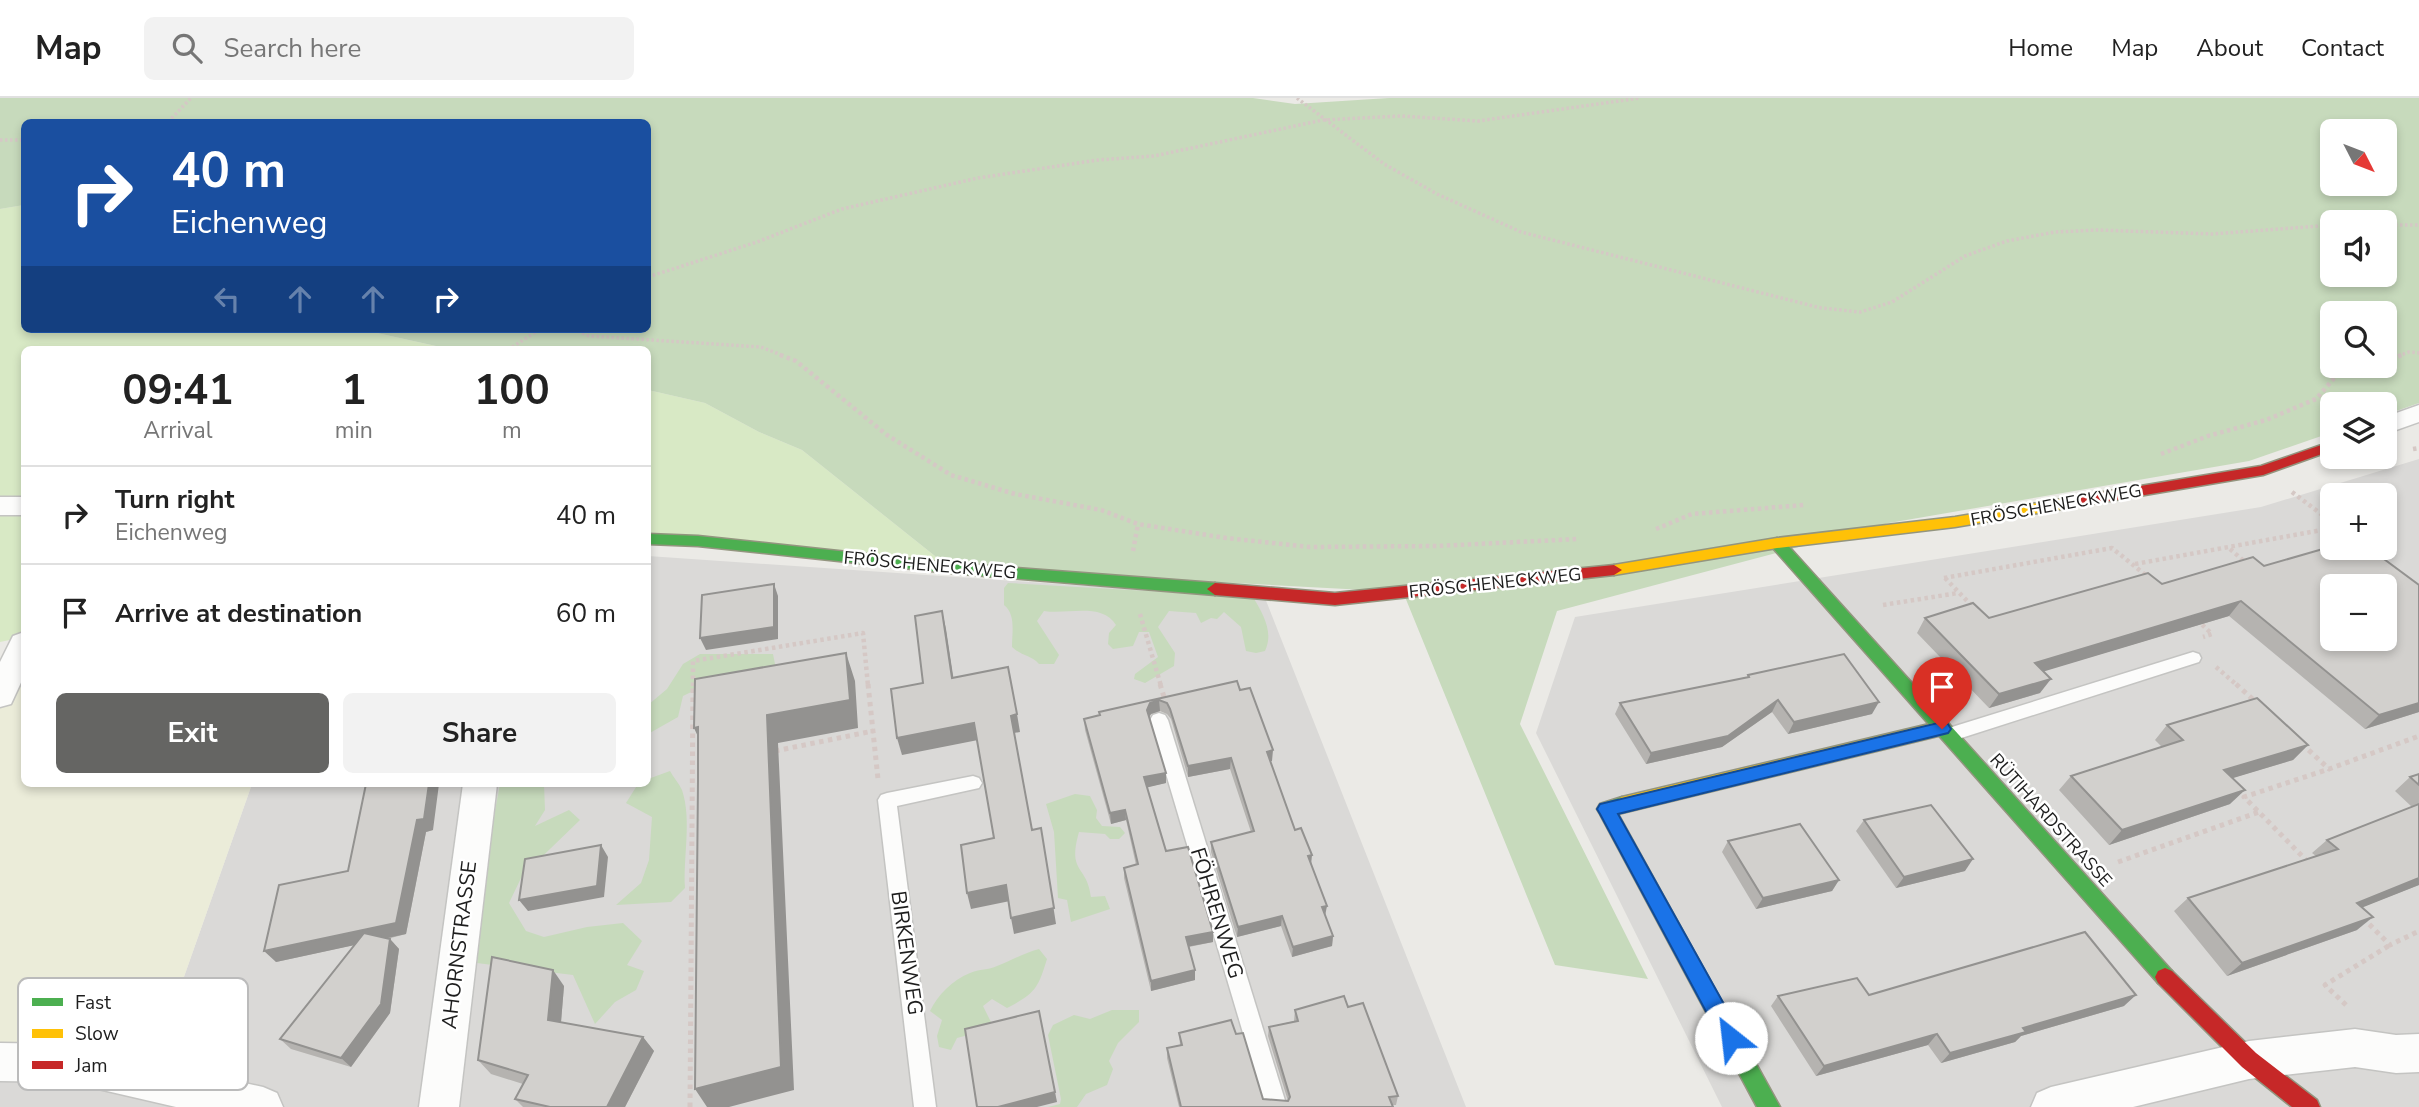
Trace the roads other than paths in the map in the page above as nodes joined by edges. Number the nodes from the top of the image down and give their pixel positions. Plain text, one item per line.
1 (2419, 414) edge
2 (2397, 422) edge
3 (2320, 450) edge
4 (0, 506) edge
5 (21, 506) edge
6 (651, 539) edge
7 (1777, 543) junction
8 (21, 650) edge
9 (2193, 658) road end
10 (0, 695) edge
11 (1159, 720) road end
12 (1946, 732) junction
13 (973, 783) dead end
14 (480, 787) edge
15 (2419, 1052) edge
16 (2249, 1060) junction
17 (0, 1062) edge
18 (18, 1062) edge
19 (188, 1090) edge
20 (263, 1107) edge
21 (439, 1107) edge
22 (925, 1107) edge
23 (1276, 1107) edge
24 (1769, 1107) edge
25 (2051, 1107) edge
26 (2309, 1107) edge

1 - 2 street
3 - 7 street, FRÖSCHENECKWEG
4 - 5 street
6 - 7 street, FRÖSCHENECKWEG
7 - 12 street, RÜTIHARDSTRASSE
8 - 10 street
9 - 12 lane
11 - 23 lane, FÖHRENWEG
12 - 16 street, RÜTIHARDSTRASSE
12 - 24 street
13 - 22 lane, BIRKENWEG
14 - 21 street, AHORNSTRASSE
15 - 16 street
16 - 25 street
16 - 26 street, RÜTIHARDSTRASSE
17 - 18 street
19 - 20 street

